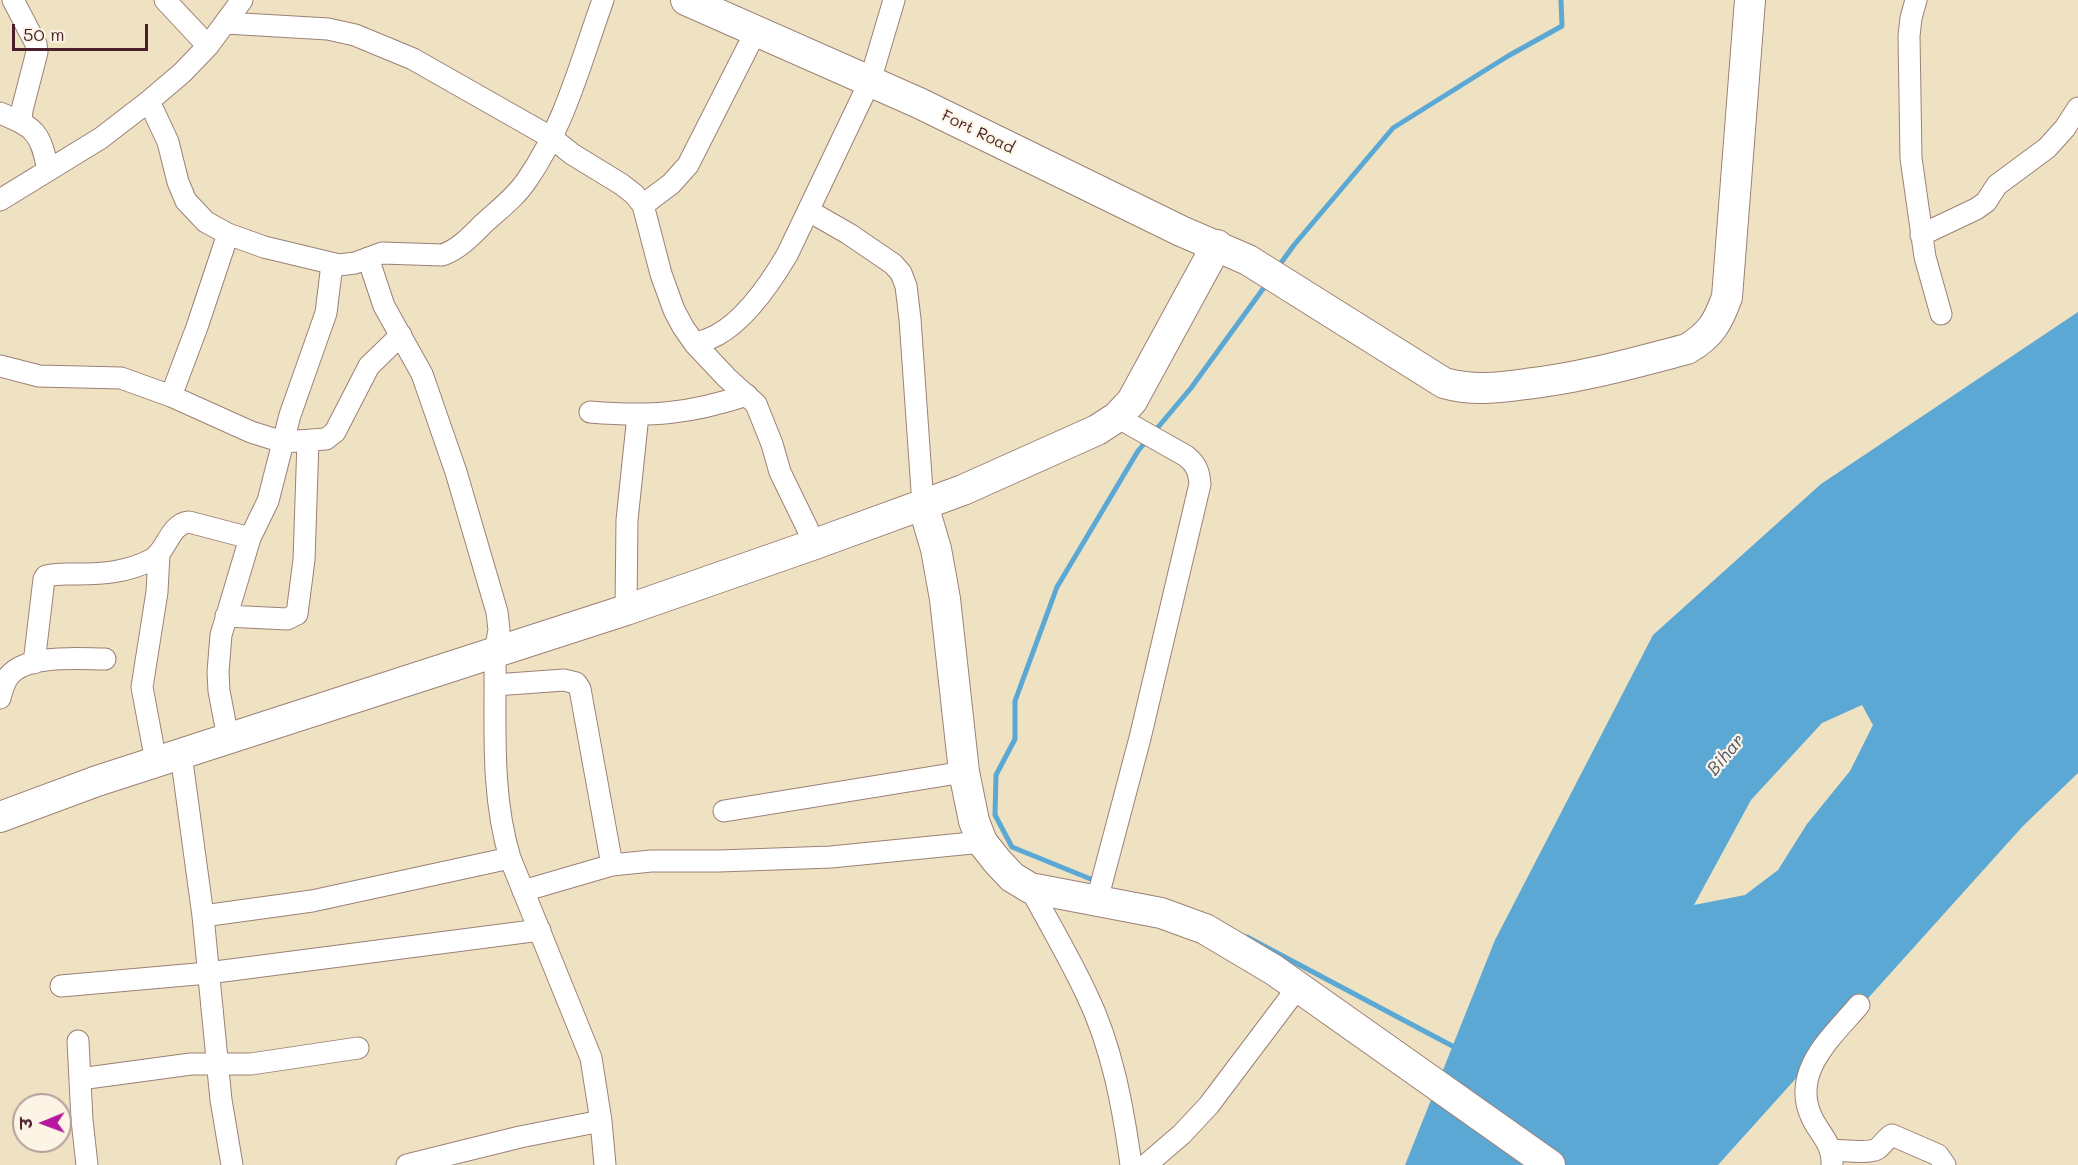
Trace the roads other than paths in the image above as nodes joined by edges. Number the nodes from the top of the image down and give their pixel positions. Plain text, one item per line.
1 (13, 0) edge
2 (165, 0) edge
3 (242, 0) edge
4 (603, 0) edge
5 (686, 0) edge
6 (894, 0) edge
7 (1750, 0) edge
8 (1916, 0) edge
9 (226, 22) junction
10 (756, 31) junction
11 (208, 46) junction
12 (870, 81) junction
13 (149, 101) junction
14 (2078, 108) edge
15 (0, 113) edge
16 (21, 122) junction
17 (552, 138) junction
18 (48, 170) junction
19 (0, 200) edge
20 (643, 205) junction
21 (809, 211) junction
22 (228, 234) junction
23 (1921, 235) junction
24 (1217, 245) junction
25 (368, 258) junction
26 (332, 264) junction
27 (1941, 314) dead end
28 (401, 335) junction
29 (695, 344) junction
30 (0, 366) edge
31 (747, 395) junction
32 (171, 396) junction
33 (590, 412) dead end
34 (638, 416) junction
35 (1117, 417) junction
36 (308, 441) junction
37 (283, 442) junction
38 (923, 505) junction
39 (250, 538) junction
40 (815, 544) junction
41 (159, 554) junction
42 (626, 610) junction
43 (226, 616) junction
44 (495, 652) junction
45 (105, 659) dead end
46 (34, 663) junction
47 (495, 686) junction
48 (0, 698) edge
49 (228, 738) junction
50 (169, 758) junction
51 (964, 772) junction
52 (724, 810) dead end
53 (0, 817) edge
54 (982, 842) junction
55 (510, 858) junction
56 (612, 865) junction
57 (1030, 888) junction
58 (523, 891) junction
59 (1096, 900) junction
60 (203, 916) junction
61 (540, 930) junction
62 (208, 973) junction
63 (62, 986) dead end
64 (1298, 987) junction
65 (1860, 1005) dead end
66 (78, 1041) dead end
67 (358, 1048) dead end
68 (218, 1063) junction
69 (80, 1079) junction
70 (601, 1121) junction
71 (1831, 1157) edge
72 (87, 1165) edge
73 (232, 1165) edge
74 (407, 1165) edge
75 (605, 1165) edge
76 (1131, 1165) edge
77 (1146, 1165) edge
78 (1550, 1165) edge
79 (1945, 1165) edge

1 - 16 street
2 - 11 street
3 - 9 street
4 - 17 street
5 - 10 street, Fort Road
6 - 12 street
7 - 24 street, Fort Road
8 - 23 street
9 - 11 street
9 - 17 street
10 - 12 street, Fort Road
10 - 20 street
11 - 13 street
12 - 21 street
12 - 24 street, Fort Road
13 - 18 street
13 - 22 street
14 - 23 street
15 - 16 street
16 - 18 street
17 - 20 street
17 - 25 street
18 - 19 street
20 - 29 street
21 - 29 street
21 - 38 street
22 - 26 street
22 - 32 street
23 - 27 street
24 - 35 street
25 - 26 street
25 - 28 street
26 - 37 street
28 - 36 street
28 - 44 street
29 - 31 street
30 - 32 street
31 - 34 street
31 - 40 street
32 - 37 street
33 - 34 street
34 - 42 street
35 - 38 street
35 - 59 street
36 - 37 street
36 - 43 street
37 - 39 street
38 - 40 street
38 - 51 street
39 - 41 street
39 - 43 street
40 - 42 street
41 - 46 street
41 - 50 street
42 - 44 street
43 - 49 street
44 - 47 street
44 - 49 street
45 - 46 street
46 - 48 street
47 - 55 street
47 - 56 street
49 - 50 street
50 - 53 street
50 - 60 street
51 - 52 street
51 - 54 street
54 - 56 street
54 - 57 street
55 - 58 street
55 - 60 street
56 - 58 street
57 - 59 street
57 - 76 street
58 - 61 street
59 - 64 street
60 - 62 street
61 - 62 street
61 - 70 street
62 - 63 street
62 - 68 street
64 - 77 street
64 - 78 street
65 - 71 street
66 - 69 street
67 - 68 street
68 - 69 street
68 - 73 street
69 - 72 street
70 - 74 street
70 - 75 street
71 - 79 street

